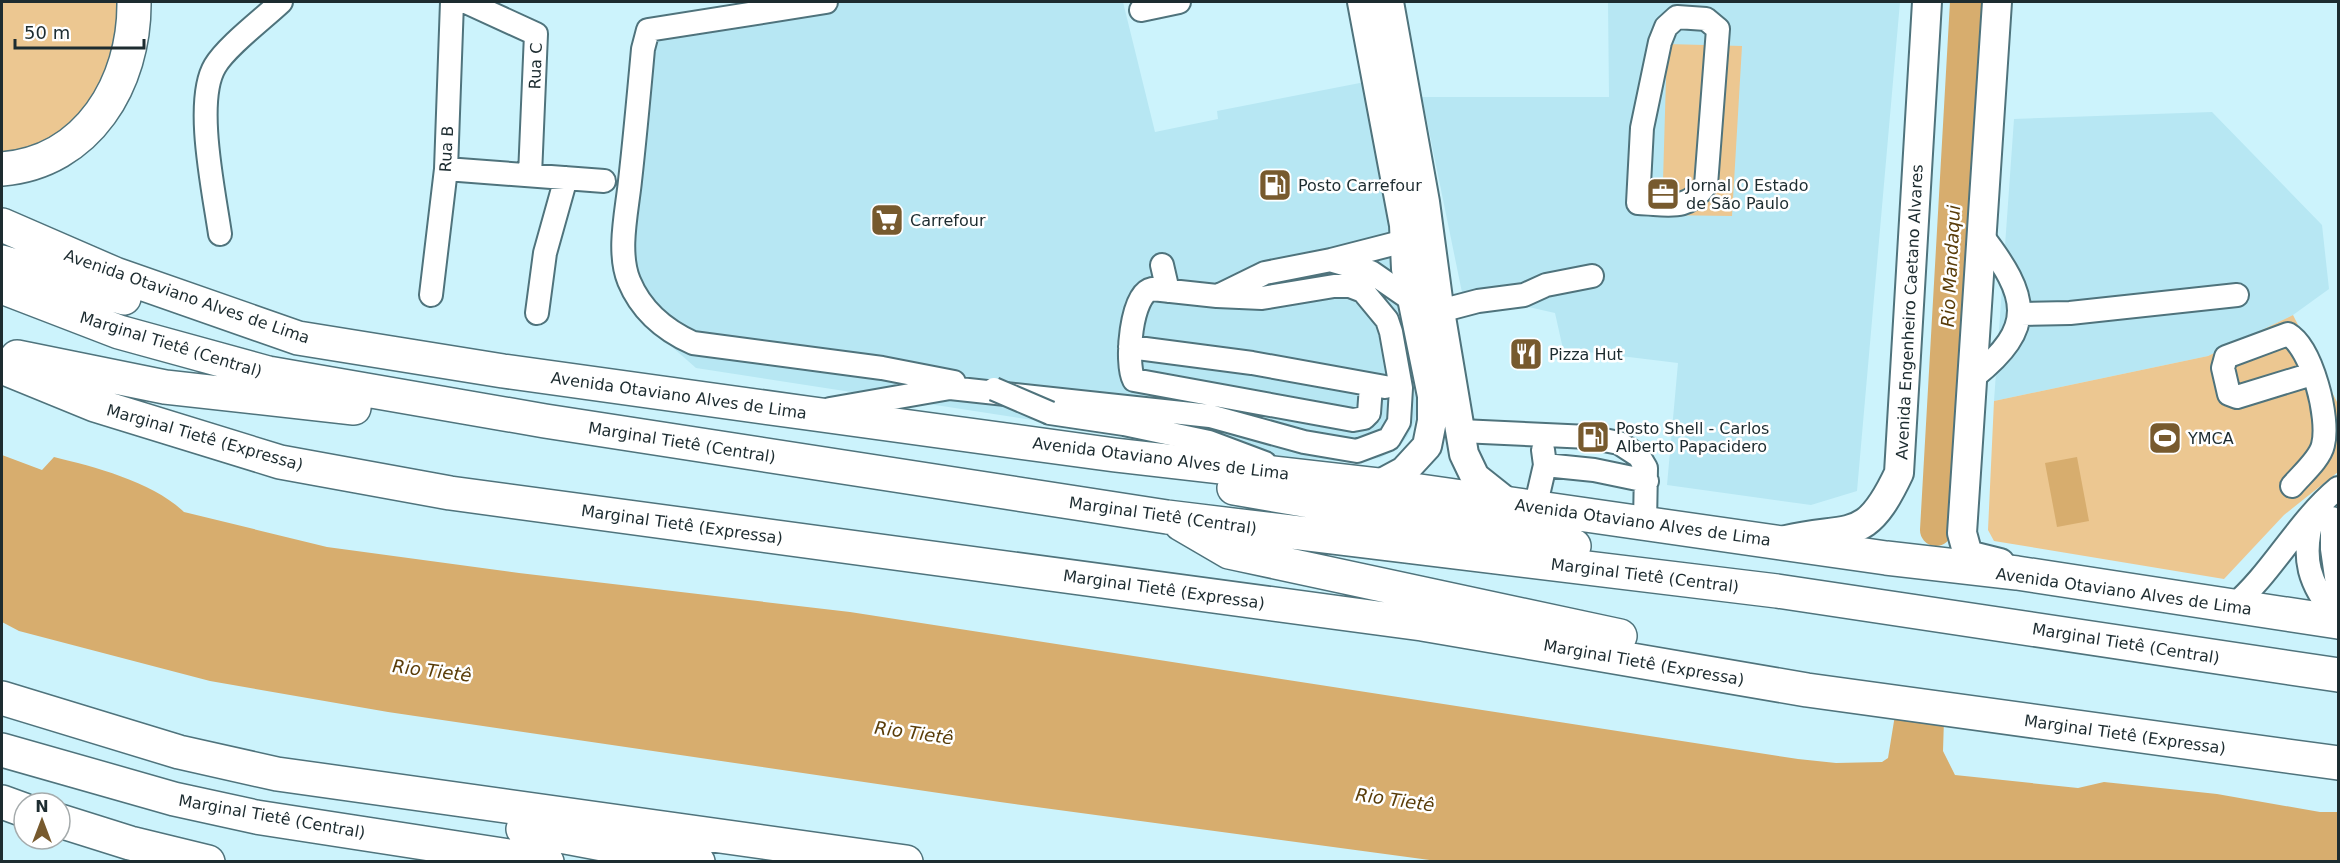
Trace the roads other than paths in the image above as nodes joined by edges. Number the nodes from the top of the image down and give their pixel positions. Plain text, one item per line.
1 (134, 2) edge
2 (281, 2) edge
3 (452, 2) edge
4 (466, 2) edge
5 (826, 2) edge
6 (1179, 2) edge
7 (1362, 2) edge
8 (1389, 2) edge
9 (1927, 2) edge
10 (1997, 2) edge
11 (1141, 10) dead end
12 (2, 169) edge
13 (446, 169) junction
14 (530, 175) junction
15 (566, 178) junction
16 (604, 181) dead end
17 (1638, 203) joint
18 (2, 225) edge
19 (220, 234) dead end
20 (1983, 237) junction
21 (1418, 242) junction
22 (1331, 260) junction
23 (2, 262) edge
24 (1162, 265) dead end
25 (1592, 276) dead end
26 (2, 287) edge
27 (1168, 291) junction
28 (1421, 292) junction
29 (2237, 295) dead end
30 (431, 296) dead end
31 (1216, 296) junction
32 (537, 314) dead end
33 (2021, 314) junction
34 (298, 338) junction
35 (1130, 347) junction
36 (2, 353) edge
37 (2, 367) edge
38 (1335, 369) dead end
39 (2312, 375) dead end
40 (1974, 377) junction
41 (1400, 380) junction
42 (1371, 386) junction
43 (807, 413) junction
44 (545, 421) junction
45 (1542, 436) junction
46 (1462, 443) junction
47 (1427, 446) junction
48 (1115, 455) junction
49 (1545, 465) junction
50 (1295, 474) junction
51 (1647, 481) junction
52 (1378, 485) junction
53 (2292, 486) dead end
54 (2338, 488) edge
55 (1522, 506) junction
56 (2329, 515) edge
57 (1167, 517) junction
58 (1645, 524) junction
59 (1781, 541) junction
60 (2017, 573) junction
61 (1777, 591) junction
62 (2335, 606) edge
63 (2232, 607) junction
64 (2338, 675) edge
65 (1807, 690) junction
66 (2, 698) edge
67 (2, 750) edge
68 (2338, 763) edge
69 (420, 794) junction
70 (296, 824) junction
71 (72, 825) edge
72 (208, 861) edge
73 (412, 861) edge
74 (547, 861) edge
75 (698, 861) edge
76 (906, 861) edge

1 - 12 highway
2 - 19 street
3 - 13 street, Rua B
4 - 14 street, Rua C
5 - 50 street, bridge
6 - 11 street
7 - 21 main road
8 - 21 main road
9 - 59 main road, Avenida Engenheiro Caetano Alvares
10 - 20 main road
13 - 14 street
13 - 30 street, Rua B
14 - 15 street
15 - 16 street
15 - 32 street
17 - 17 street
18 - 34 highway, Avenida Otaviano Alves de Lima
20 - 33 street
20 - 40 main road
21 - 22 street
21 - 28 main road
21 - 28 main road
22 - 28 street
22 - 31 street
23 - 34 highway
24 - 27 street
25 - 28 street
26 - 44 highway, Marginal Tietê (Central)
27 - 31 street
27 - 35 street
28 - 46 main road
28 - 47 main road
29 - 33 street
31 - 41 street
33 - 40 street
34 - 43 highway, Avenida Otaviano Alves de Lima
35 - 42 street
35 - 42 street
36 - 44 highway
37 - 65 highway, Marginal Tietê (Expressa)
38 - 41 street
39 - 53 street
40 - 60 main road
41 - 42 street
41 - 43 street
43 - 48 highway, Avenida Otaviano Alves de Lima
44 - 57 highway, Marginal Tietê (Central)
45 - 46 street
45 - 49 street
45 - 51 street
46 - 47 main road
46 - 55 main road
47 - 52 main road
48 - 50 highway, Avenida Otaviano Alves de Lima
48 - 61 highway
49 - 51 street
49 - 55 street
50 - 52 highway, Avenida Otaviano Alves de Lima
51 - 58 street
52 - 55 highway, Avenida Otaviano Alves de Lima
54 - 56 street
55 - 58 highway, Avenida Otaviano Alves de Lima
56 - 62 street
56 - 63 street
57 - 61 highway, Marginal Tietê (Central)
57 - 65 highway
58 - 59 highway, Avenida Otaviano Alves de Lima
59 - 60 highway, Avenida Otaviano Alves de Lima
60 - 63 highway, Avenida Otaviano Alves de Lima
61 - 64 highway, Marginal Tietê (Central)
62 - 63 highway, Avenida Otaviano Alves de Lima
65 - 68 highway, Marginal Tietê (Expressa)
66 - 69 highway
67 - 70 highway, Marginal Tietê (Central)
69 - 75 highway
69 - 76 highway
70 - 73 highway
70 - 74 highway, Marginal Tietê (Central)
71 - 72 highway

